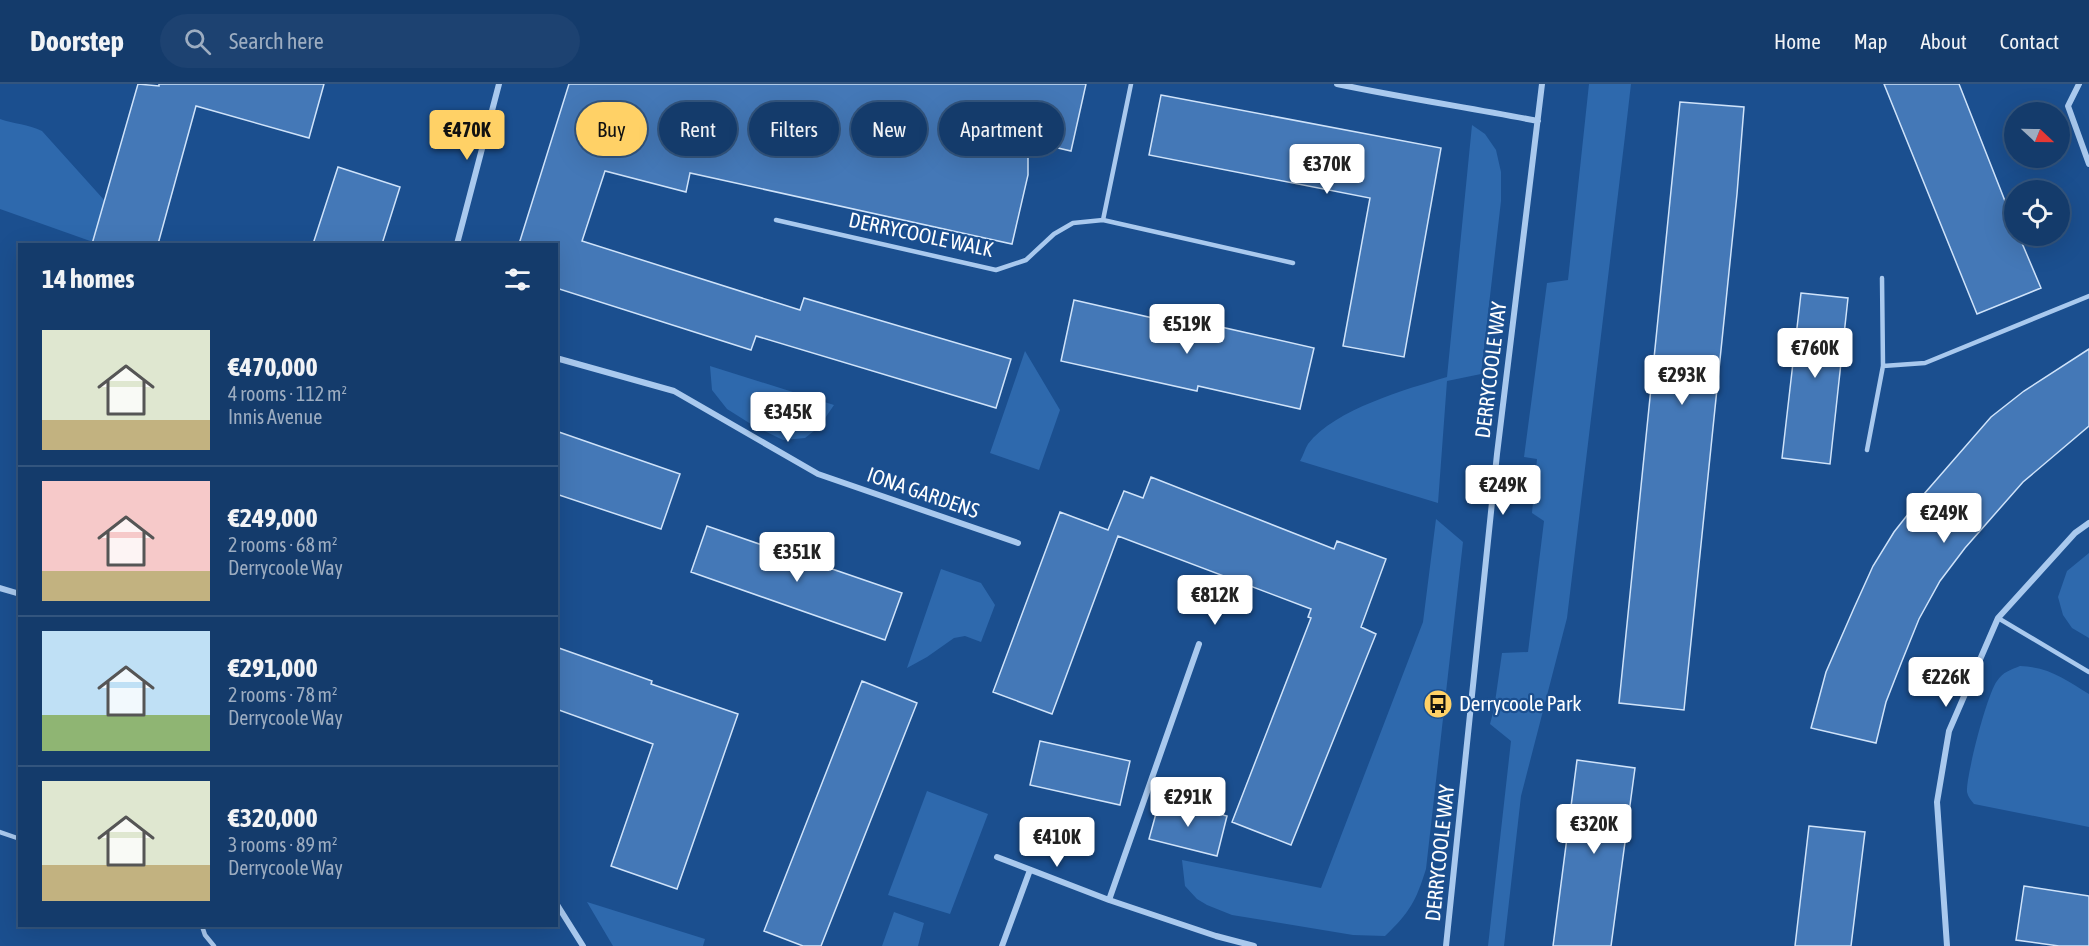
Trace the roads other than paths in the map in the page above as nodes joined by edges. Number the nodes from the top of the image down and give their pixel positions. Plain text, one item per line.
1 (500, 84) edge
2 (1131, 84) edge
3 (1337, 84) edge
4 (1542, 84) edge
5 (2079, 84) edge
6 (1538, 121) junction
7 (2089, 164) edge
8 (776, 220) dead end
9 (1103, 220) junction
10 (457, 243) edge
11 (1293, 263) dead end
12 (1882, 278) dead end
13 (2089, 296) edge
14 (558, 359) edge
15 (1883, 366) junction
16 (1868, 450) dead end
17 (2089, 523) edge
18 (1017, 543) dead end
19 (0, 588) edge
20 (18, 593) edge
21 (1998, 618) junction
22 (1199, 644) dead end
23 (2089, 672) edge
24 (0, 831) edge
25 (18, 838) edge
26 (997, 857) dead end
27 (1030, 870) junction
28 (1109, 900) junction
29 (558, 906) edge
30 (202, 927) edge
31 (214, 946) edge
32 (583, 946) edge
33 (1002, 946) edge
34 (1254, 946) edge
35 (1446, 946) edge
36 (1947, 946) edge

1 - 10 street
2 - 9 lane
3 - 6 street
4 - 6 street, DERRYCOOLE WAY
5 - 7 street
6 - 35 street, DERRYCOOLE WAY
8 - 9 lane, DERRYCOOLE WALK
9 - 11 lane, DERRYCOOLE WALK
12 - 15 lane
13 - 15 lane
14 - 18 street, IONA GARDENS
15 - 16 lane
17 - 21 street
19 - 20 street
21 - 23 lane
21 - 36 street
22 - 28 street
24 - 25 lane
26 - 27 street
27 - 28 street
27 - 33 street
28 - 34 street
29 - 32 street
30 - 31 lane

